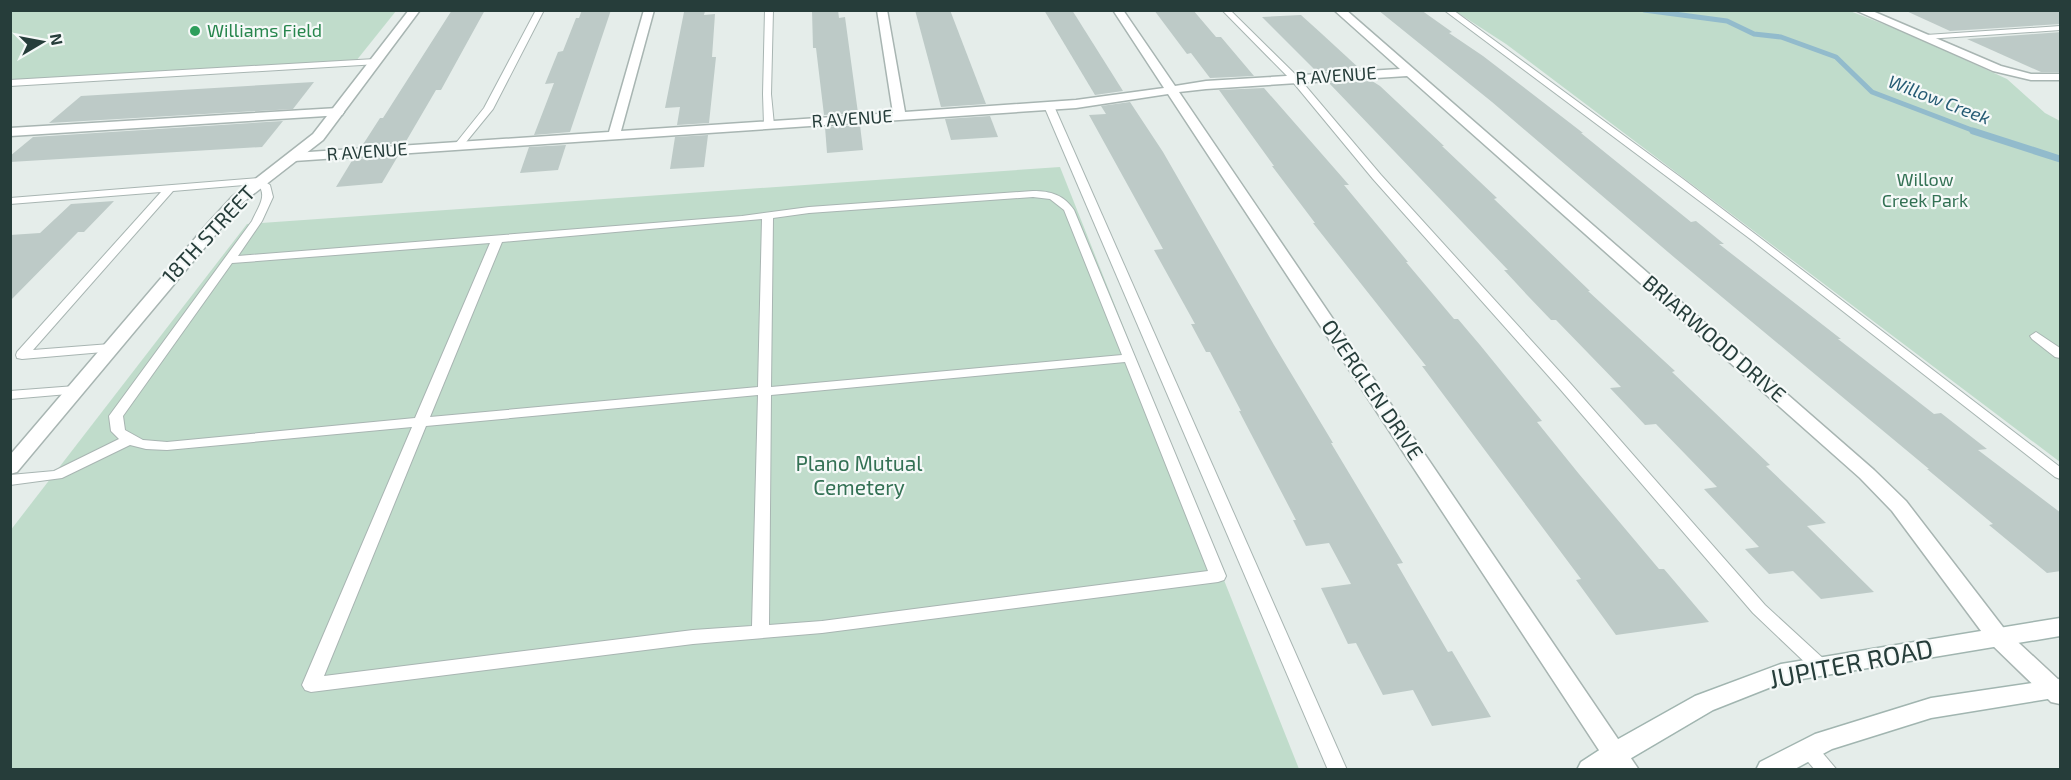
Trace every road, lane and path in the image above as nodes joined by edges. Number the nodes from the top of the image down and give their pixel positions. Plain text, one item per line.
1 (414, 10) edge
2 (540, 10) edge
3 (649, 10) edge
4 (769, 10) edge
5 (882, 10) edge
6 (1118, 10) edge
7 (1225, 10) edge
8 (1339, 10) edge
9 (1447, 10) edge
10 (1860, 10) edge
11 (2061, 28) edge
12 (1926, 38) junction
13 (375, 62) junction
14 (1410, 72) junction
15 (2061, 77) edge
16 (1295, 79) junction
17 (10, 83) edge
18 (1173, 89) junction
19 (1049, 106) junction
20 (338, 112) junction
21 (900, 116) junction
22 (769, 125) junction
23 (10, 132) edge
24 (614, 135) junction
25 (459, 146) junction
26 (294, 157) junction
27 (260, 181) junction
28 (170, 188) junction
29 (10, 201) edge
30 (768, 216) junction
31 (497, 238) junction
32 (229, 260) junction
33 (2037, 336) dead end
34 (110, 348) junction
35 (2061, 354) edge
36 (16, 357) edge
37 (1130, 358) junction
38 (75, 390) junction
39 (765, 390) junction
40 (10, 395) edge
41 (421, 422) junction
42 (129, 440) junction
43 (10, 468) edge
44 (2061, 474) edge
45 (10, 480) edge
46 (2061, 627) edge
47 (760, 630) junction
48 (1998, 637) junction
49 (1820, 666) junction
50 (2059, 690) edge
51 (1808, 750) junction
52 (1620, 762) edge
53 (1338, 770) edge
54 (1590, 770) edge
55 (1769, 770) edge
56 (1828, 770) edge

1 - 13 street, 18TH STREET
2 - 25 lane
3 - 24 street
4 - 22 lane
5 - 21 street
6 - 18 street, OVERGLEN DRIVE
7 - 16 lane
8 - 14 street, BRIARWOOD DRIVE
9 - 44 lane
10 - 12 street
11 - 12 lane
12 - 15 street
13 - 17 lane
13 - 20 street, 18TH STREET
14 - 16 street, R AVENUE
14 - 48 street, BRIARWOOD DRIVE
16 - 18 street, R AVENUE
16 - 49 lane
18 - 19 street, R AVENUE
18 - 52 street, OVERGLEN DRIVE
19 - 21 street, R AVENUE
19 - 53 lane
20 - 23 street, R AVENUE
20 - 26 street, 18TH STREET
21 - 22 street, R AVENUE
22 - 24 street, R AVENUE
24 - 25 street, R AVENUE
25 - 26 street, R AVENUE
26 - 27 street, 18TH STREET
27 - 28 lane
27 - 32 lane
27 - 34 street, 18TH STREET
28 - 29 lane
28 - 36 lane
30 - 31 lane
30 - 37 lane
30 - 39 lane
31 - 32 lane
31 - 41 lane
32 - 42 lane
33 - 35 lane
34 - 36 lane
34 - 38 street, 18TH STREET
37 - 39 lane
37 - 47 lane
38 - 40 lane
38 - 43 street, 18TH STREET
39 - 41 lane
39 - 47 lane
41 - 42 lane
41 - 47 lane
42 - 45 lane
46 - 48 street, JUPITER ROAD
48 - 49 street, JUPITER ROAD
48 - 50 street, BRIARWOOD DRIVE
49 - 52 street, JUPITER ROAD
50 - 51 street
51 - 55 street
51 - 56 lane
52 - 54 street, JUPITER ROAD

